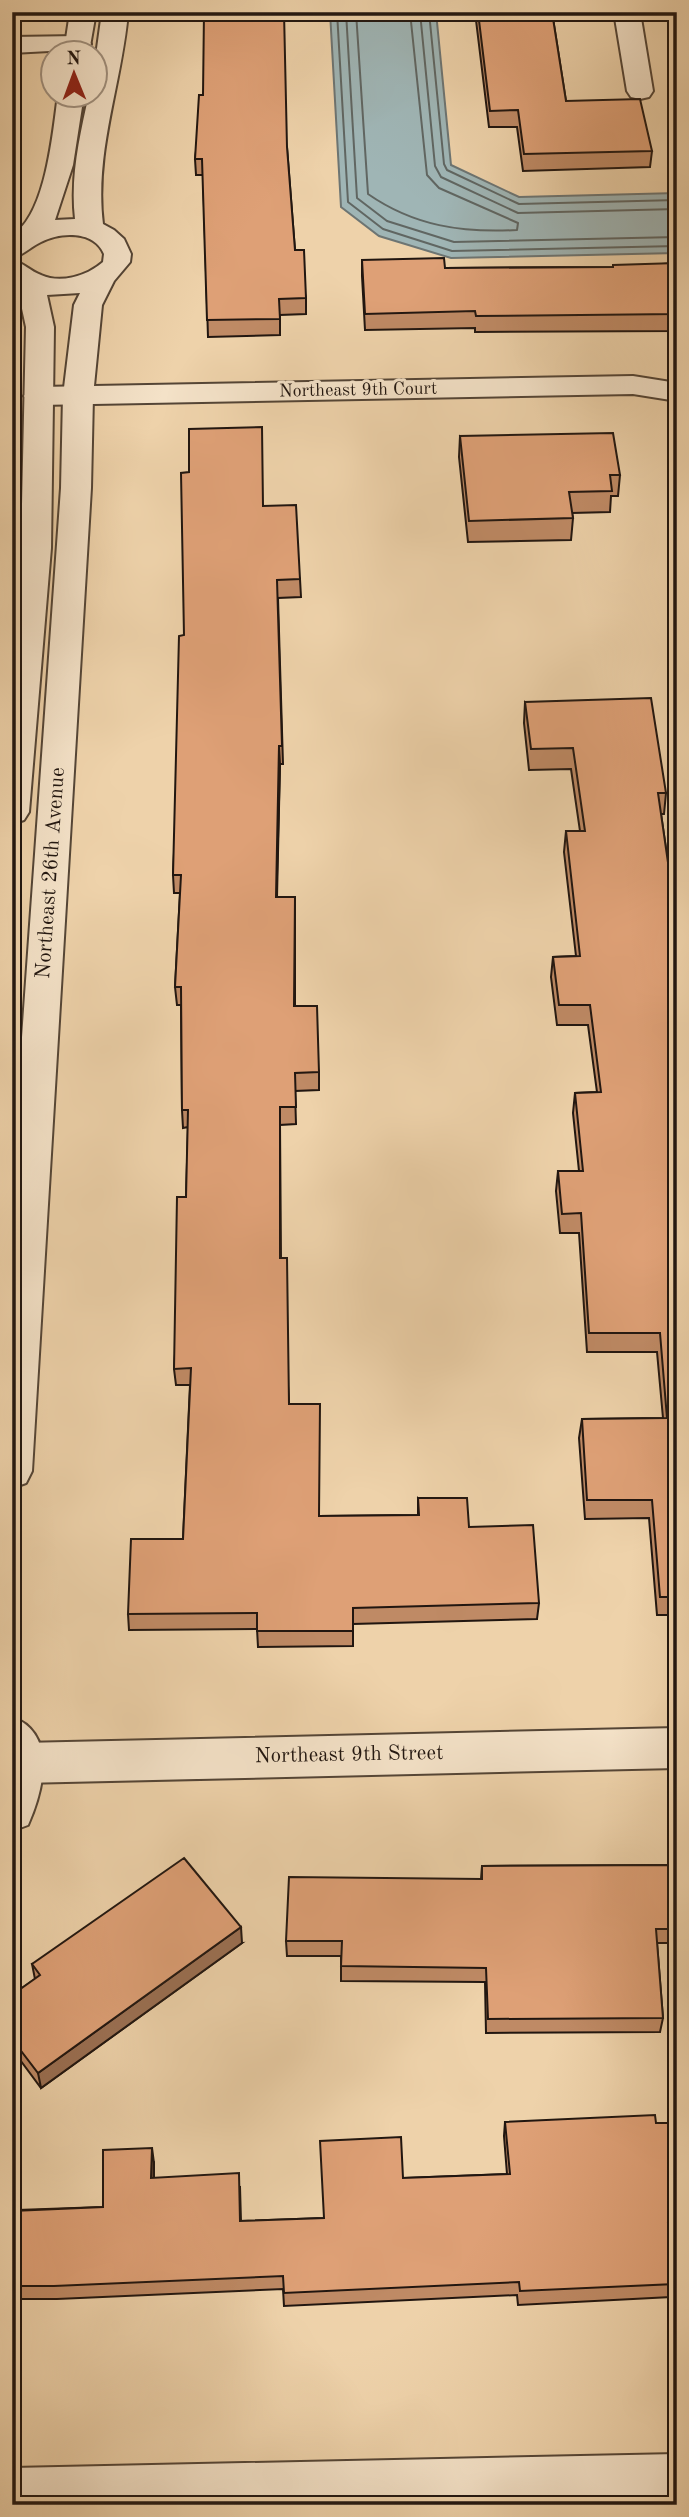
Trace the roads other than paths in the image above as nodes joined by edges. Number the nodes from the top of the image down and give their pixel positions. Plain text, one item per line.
1 (83, 12) edge
2 (115, 12) edge
3 (628, 12) edge
4 (79, 38) edge
5 (12, 45) edge
6 (38, 46) edge
7 (640, 90) dead end
8 (69, 108) edge
9 (90, 230) junction
10 (36, 232) junction
11 (12, 250) edge
12 (22, 276) edge
13 (101, 278) junction
14 (677, 392) edge
15 (39, 396) junction
16 (78, 396) junction
17 (12, 812) edge
18 (12, 1471) edge
19 (677, 1748) edge
20 (17, 1749) edge
21 (12, 1811) edge
22 (677, 2480) edge
23 (12, 2494) edge

1 - 4 street
2 - 9 street
3 - 7 street
5 - 6 street
8 - 10 street
9 - 10 street
9 - 13 street, Northeast 26th Avenue
10 - 11 street
12 - 13 street
12 - 15 street, Northeast 26th Avenue
13 - 16 street, Northeast 26th Avenue
14 - 16 street, Northeast 9th Court
15 - 16 street, Northeast 9th Court
15 - 17 street, Northeast 26th Avenue
16 - 18 street, Northeast 26th Avenue
19 - 20 street, Northeast 9th Street
20 - 21 street
22 - 23 street

